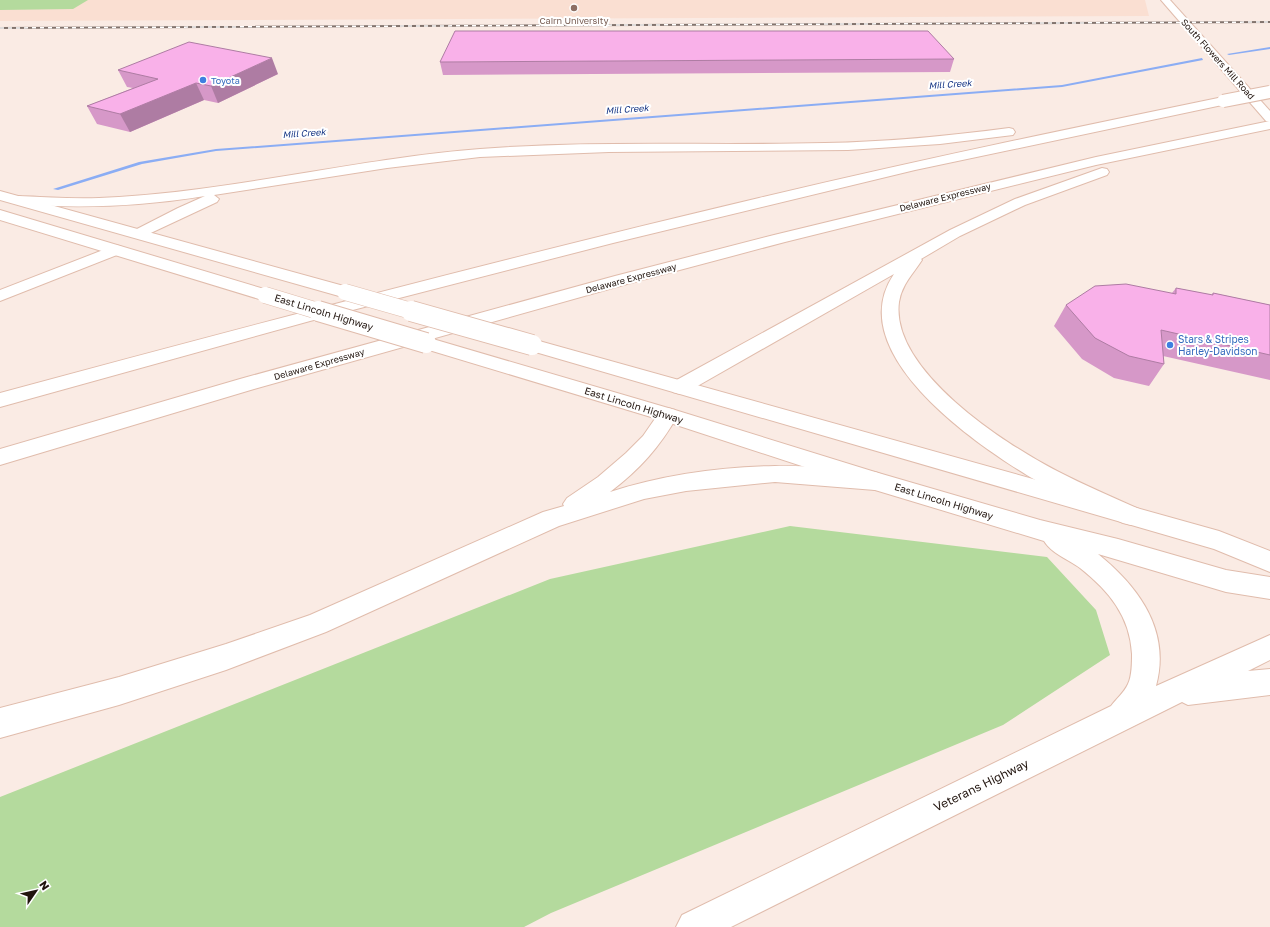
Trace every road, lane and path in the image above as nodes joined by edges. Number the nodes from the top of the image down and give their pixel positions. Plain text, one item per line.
1 (1165, 0) edge
2 (1270, 92) edge
3 (1161, 113) junction
4 (1270, 118) edge
5 (1270, 125) edge
6 (1169, 147) junction
7 (268, 183) junction
8 (0, 195) edge
9 (19, 200) junction
10 (0, 215) edge
11 (140, 233) junction
12 (116, 250) junction
13 (919, 254) junction
14 (0, 296) edge
15 (680, 387) junction
16 (0, 400) edge
17 (668, 415) junction
18 (0, 457) edge
19 (875, 481) junction
20 (1131, 516) junction
21 (551, 519) junction
22 (1040, 530) junction
23 (1270, 562) edge
24 (1270, 588) edge
25 (1270, 647) edge
26 (1270, 682) edge
27 (1169, 694) junction
28 (1122, 716) junction
29 (0, 723) edge
30 (694, 927) edge

1 - 4 main road, South Flowers Mill Road
2 - 3 main road, bridge
3 - 7 main road
3 - 16 main road
5 - 6 main road, Delaware Expressway
6 - 13 main road
6 - 18 main road, Delaware Expressway
7 - 9 main road
7 - 11 main road
8 - 9 main road
9 - 11 main road
10 - 12 main road, East Lincoln Highway
11 - 12 main road
11 - 15 main road, bridge
12 - 14 main road
12 - 17 main road, East Lincoln Highway, bridge
13 - 15 main road
13 - 20 main road
15 - 17 main road
15 - 20 main road
17 - 19 main road, East Lincoln Highway
17 - 21 main road
19 - 21 main road
19 - 22 main road, East Lincoln Highway
20 - 23 main road
21 - 29 main road
22 - 24 main road, East Lincoln Highway
22 - 28 main road
25 - 27 main road, Veterans Highway
26 - 27 main road
27 - 28 main road, Veterans Highway
28 - 30 main road, Veterans Highway

